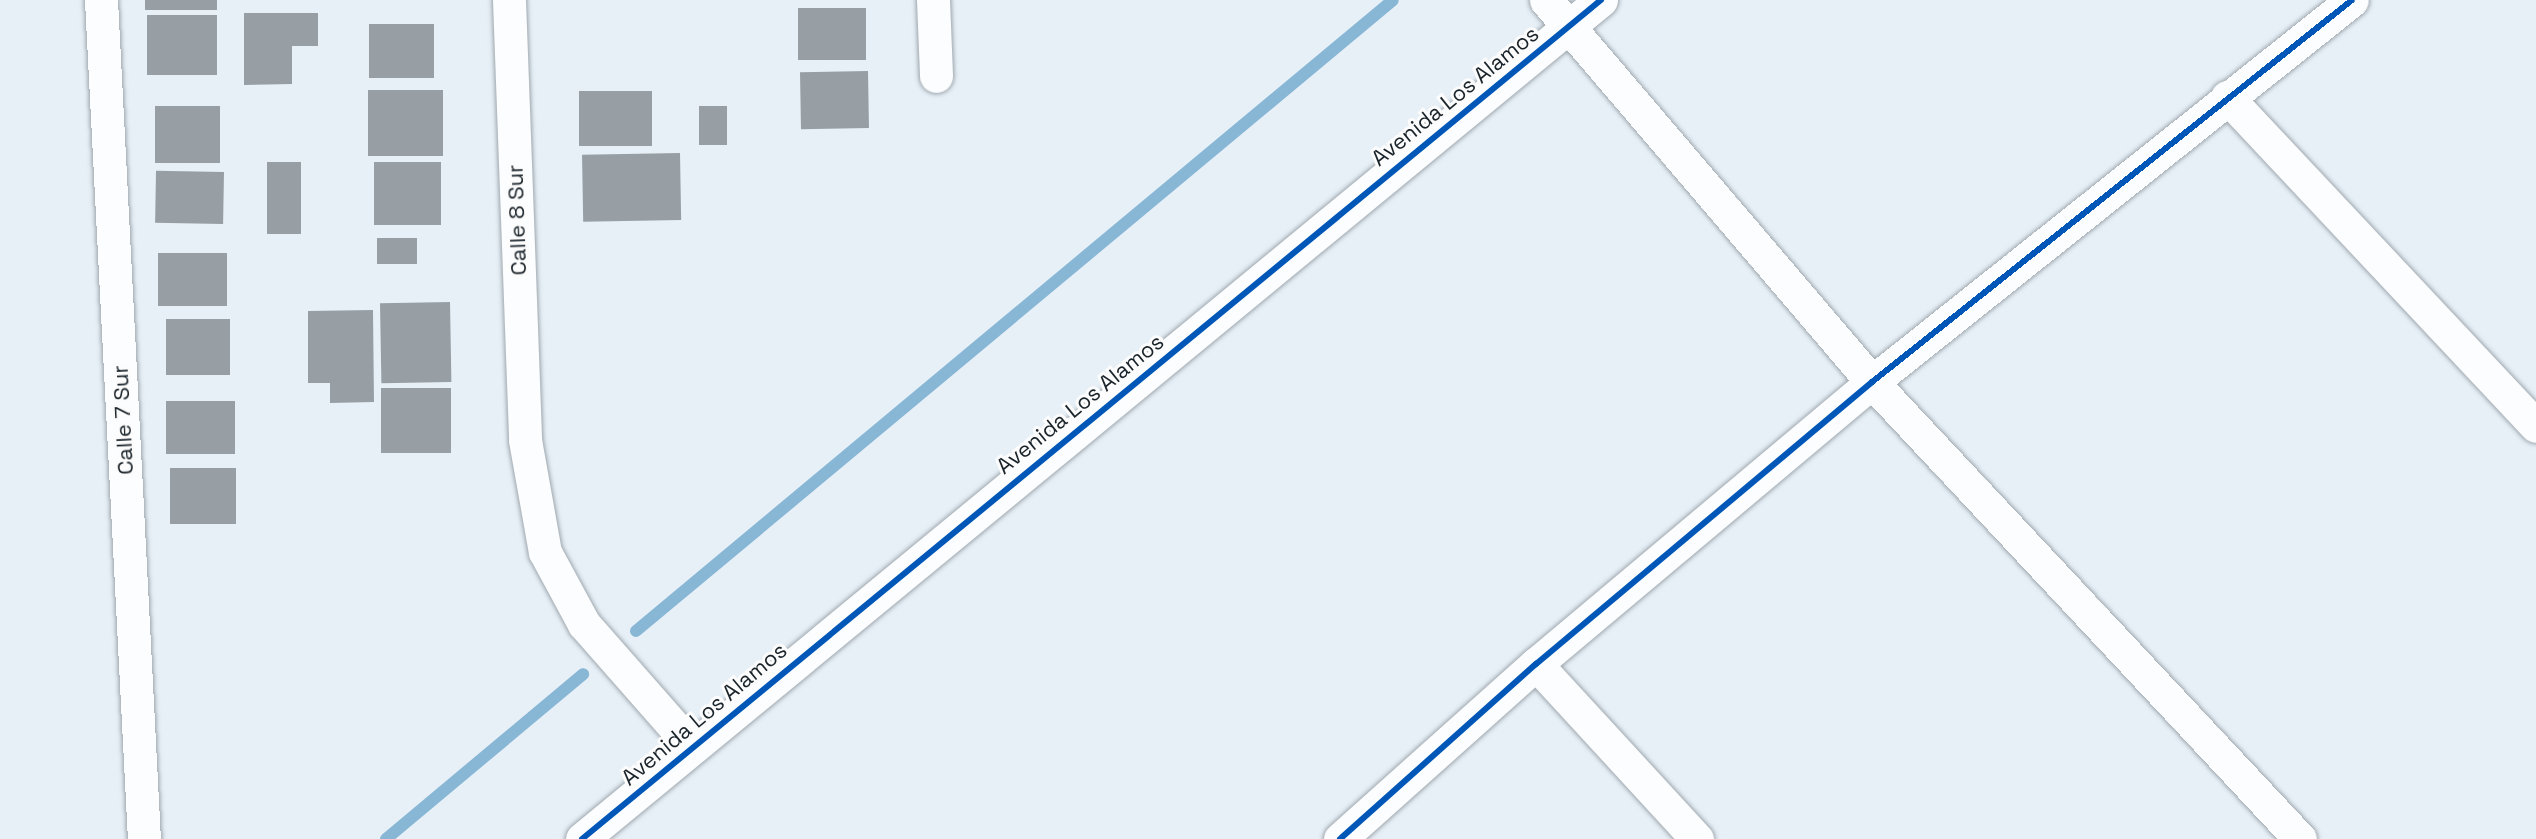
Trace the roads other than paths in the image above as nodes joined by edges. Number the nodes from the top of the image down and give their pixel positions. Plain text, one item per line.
1 (101, 0) edge
2 (509, 0) edge
3 (933, 0) edge
4 (1546, 0) edge
5 (1601, 0) edge
6 (2352, 0) edge
7 (1568, 27) junction
8 (936, 76) dead end
9 (2227, 97) junction
10 (1872, 382) junction
11 (2536, 426) edge
12 (1536, 664) junction
13 (692, 747) junction
14 (144, 839) edge
15 (582, 839) edge
16 (1340, 839) edge
17 (1697, 839) edge
18 (2300, 839) edge

1 - 14 street, Calle 7 Sur
2 - 13 street, Calle 8 Sur
3 - 8 street
4 - 7 street
5 - 7 street, Avenida Los Alamos
6 - 9 street
7 - 10 street
7 - 13 street, Avenida Los Alamos
9 - 10 street
9 - 11 street
10 - 12 street
10 - 18 street
12 - 16 street
12 - 17 street
13 - 15 street, Avenida Los Alamos

